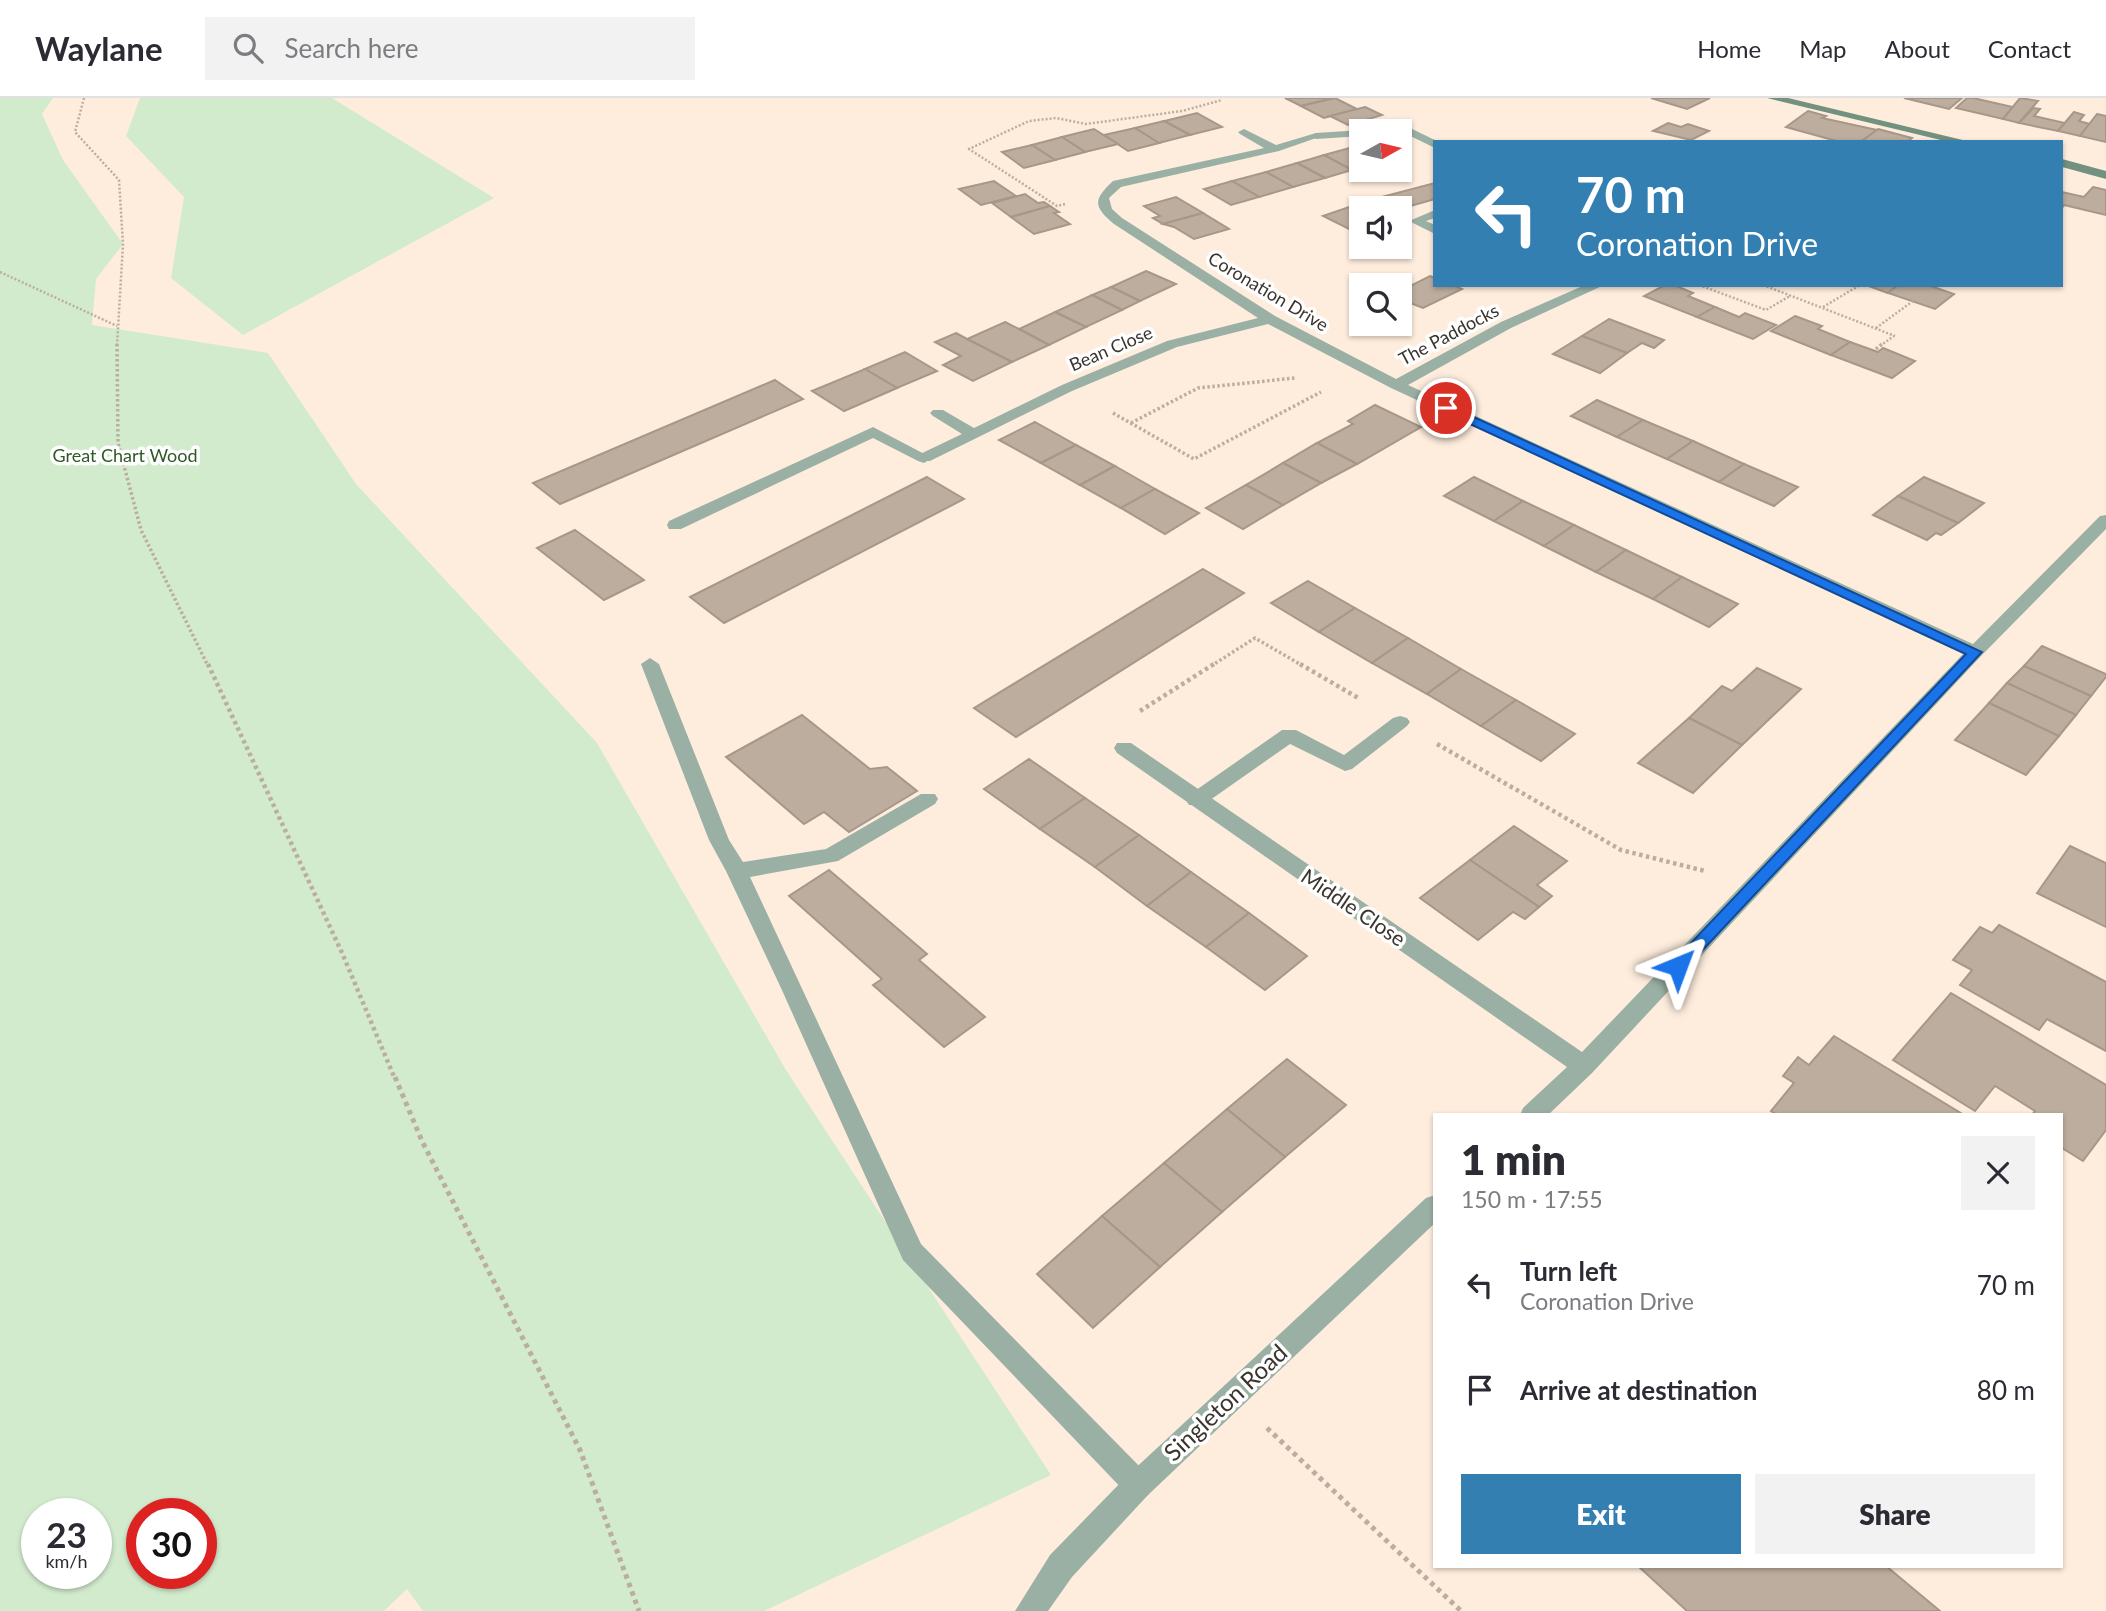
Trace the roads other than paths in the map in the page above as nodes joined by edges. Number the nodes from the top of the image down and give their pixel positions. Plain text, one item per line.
1 (1773, 98) edge
2 (1244, 132) dead end
3 (1349, 133) edge
4 (1412, 133) edge
5 (1956, 140) edge
6 (1433, 143) edge
7 (1275, 149) junction
8 (2063, 163) edge
9 (2106, 175) edge
10 (1433, 216) edge
11 (1433, 229) edge
12 (1587, 287) edge
13 (1270, 319) junction
14 (1396, 385) junction
15 (938, 413) dead end
16 (973, 434) junction
17 (2106, 520) edge
18 (675, 525) dead end
19 (1975, 652) junction
20 (650, 664) dead end
21 (1400, 722) dead end
22 (1124, 748) dead end
23 (928, 799) dead end
24 (1196, 800) junction
25 (737, 871) junction
26 (1584, 1066) junction
27 (1534, 1113) edge
28 (1433, 1208) edge
29 (1138, 1485) junction
30 (1030, 1611) edge

1 - 5 street
2 - 7 street
3 - 7 street
4 - 6 street
7 - 13 street, Coronation Drive
8 - 9 street
10 - 11 street
12 - 14 street, The Paddocks
13 - 14 street, Coronation Drive
13 - 16 street, Bean Close
14 - 19 street, Coronation Drive
15 - 16 street
16 - 18 street, Bean Close
17 - 19 street
19 - 26 street
20 - 25 street
21 - 24 street
22 - 24 street, Middle Close
23 - 25 street
24 - 26 street, Middle Close
25 - 29 street
26 - 27 street
28 - 29 street, Singleton Road
29 - 30 street, Singleton Road

